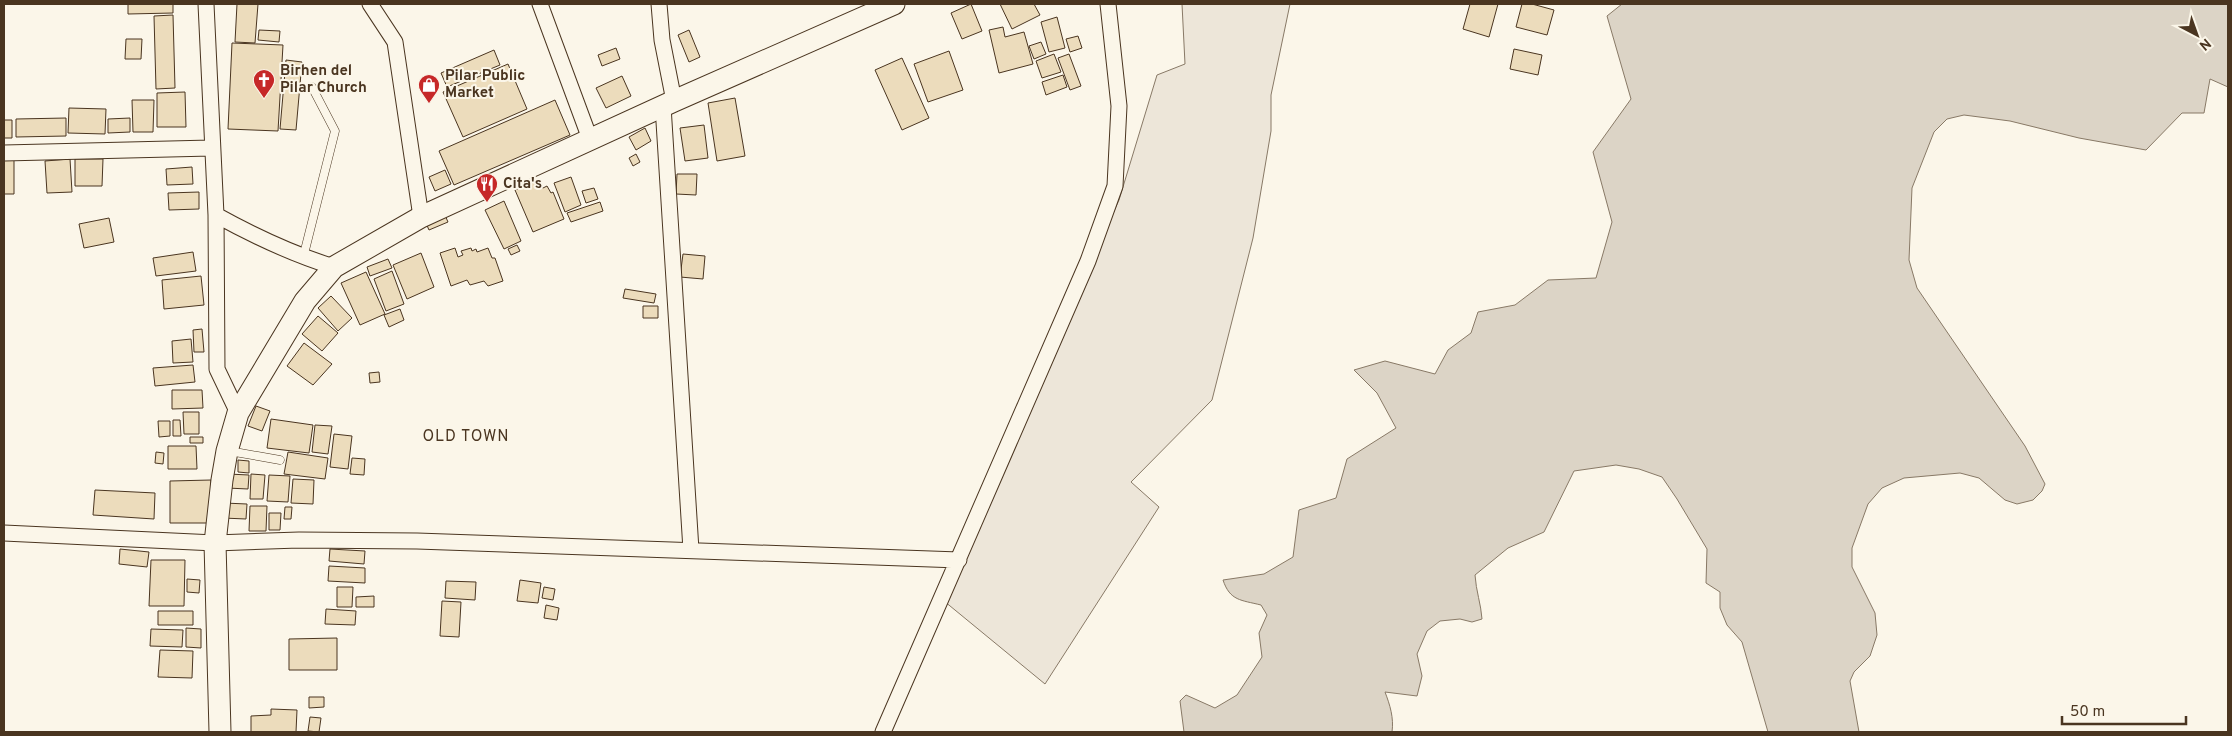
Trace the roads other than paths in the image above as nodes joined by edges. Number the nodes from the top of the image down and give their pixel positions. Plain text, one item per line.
1 (206, 4) edge
2 (370, 4) edge
3 (540, 4) edge
4 (659, 4) edge
5 (894, 4) edge
6 (1108, 4) edge
7 (312, 87) dead end
8 (668, 103) junction
9 (590, 139) junction
10 (211, 148) junction
11 (4, 153) edge
12 (216, 215) junction
13 (421, 217) junction
14 (303, 258) junction
15 (334, 267) junction
16 (238, 413) junction
17 (227, 451) junction
18 (280, 460) dead end
19 (4, 533) edge
20 (215, 543) junction
21 (691, 550) junction
22 (959, 560) junction
23 (220, 732) edge
24 (883, 732) edge

1 - 10 street
2 - 13 street
3 - 9 street
4 - 8 street
5 - 8 main road
6 - 22 street
7 - 14 lane
8 - 9 main road
8 - 21 street
9 - 13 main road
10 - 11 street
10 - 12 street
12 - 14 street
12 - 16 street
13 - 15 main road
14 - 15 street
15 - 16 main road
16 - 17 main road
17 - 18 lane
17 - 20 main road
19 - 20 street
20 - 21 street
20 - 23 main road
21 - 22 street
22 - 24 street

